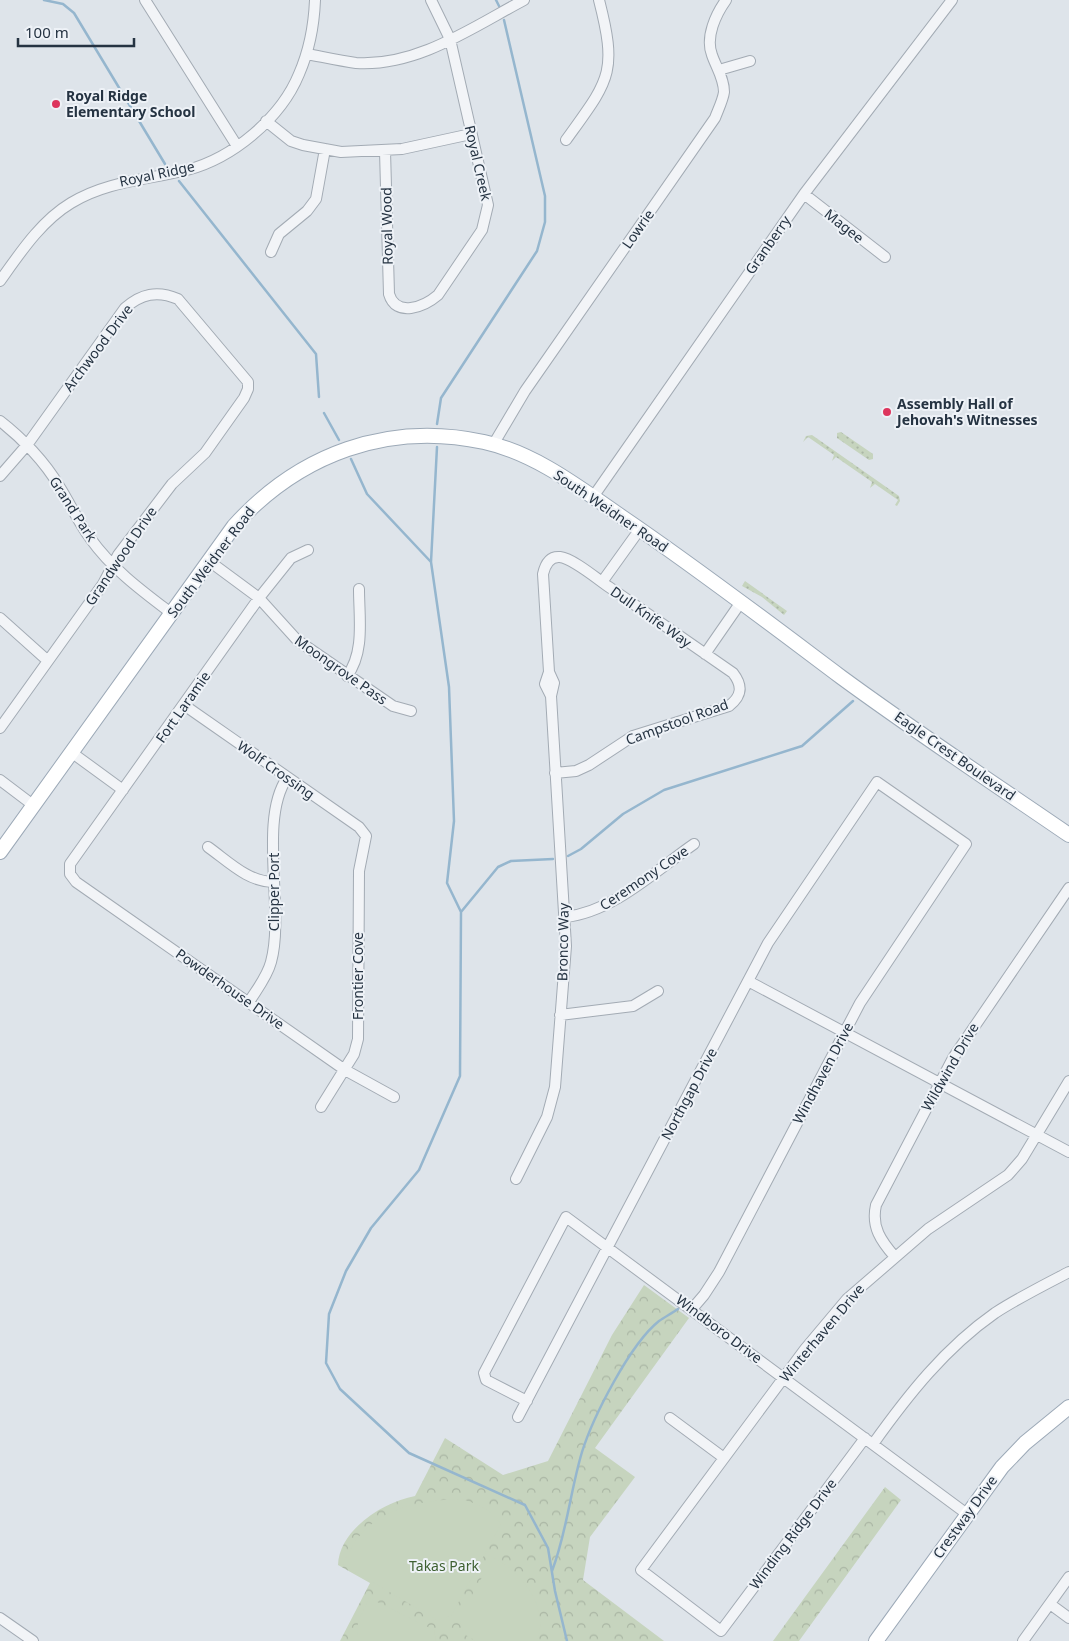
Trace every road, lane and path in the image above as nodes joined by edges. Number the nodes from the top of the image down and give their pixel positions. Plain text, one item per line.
1 (146, 0) edge
2 (315, 0) edge
3 (431, 0) edge
4 (524, 0) edge
5 (599, 0) edge
6 (726, 0) edge
7 (952, 0) edge
8 (450, 40) junction
9 (307, 54) junction
10 (750, 61) dead end
11 (719, 70) junction
12 (266, 121) junction
13 (471, 134) junction
14 (566, 140) dead end
15 (237, 146) junction
16 (325, 149) junction
17 (385, 151) junction
18 (804, 194) junction
19 (271, 252) dead end
20 (885, 257) dead end
21 (0, 281) edge
22 (390, 300) joint
23 (248, 389) joint
24 (0, 421) edge
25 (27, 445) junction
26 (493, 445) junction
27 (0, 476) edge
28 (593, 497) junction
29 (640, 529) junction
30 (308, 550) dead end
31 (551, 559) joint
32 (209, 561) junction
33 (113, 565) junction
34 (602, 582) junction
35 (359, 589) dead end
36 (259, 598) junction
37 (741, 602) junction
38 (171, 614) junction
39 (0, 618) edge
40 (705, 654) junction
41 (48, 661) junction
42 (347, 676) junction
43 (841, 676) joint
44 (741, 690) joint
45 (184, 705) junction
46 (411, 710) dead end
47 (0, 728) edge
48 (71, 752) junction
49 (556, 773) junction
50 (288, 778) junction
51 (0, 780) edge
52 (877, 782) joint
53 (123, 790) junction
54 (33, 805) junction
55 (1069, 834) edge
56 (366, 836) joint
57 (694, 844) dead end
58 (208, 848) dead end
59 (0, 852) edge
60 (70, 874) joint
61 (274, 882) junction
62 (1069, 888) edge
63 (565, 917) junction
64 (748, 981) junction
65 (658, 991) dead end
66 (249, 1002) junction
67 (560, 1015) junction
68 (844, 1033) junction
69 (345, 1070) junction
70 (1069, 1081) edge
71 (939, 1083) junction
72 (394, 1097) dead end
73 (321, 1107) dead end
74 (1038, 1134) junction
75 (1069, 1152) edge
76 (516, 1179) dead end
77 (606, 1247) junction
78 (895, 1257) junction
79 (1069, 1272) edge
80 (692, 1309) junction
81 (783, 1377) junction
82 (526, 1401) junction
83 (1069, 1408) edge
84 (518, 1417) dead end
85 (670, 1418) dead end
86 (869, 1441) junction
87 (724, 1458) junction
88 (967, 1514) junction
89 (641, 1570) joint
90 (1069, 1577) edge
91 (1050, 1604) junction
92 (0, 1618) edge
93 (1069, 1618) edge
94 (33, 1641) edge
95 (876, 1641) edge
96 (1023, 1641) edge

1 - 15 street
2 - 9 street, Royal Ridge
3 - 8 street, Royal Creek
4 - 8 street
5 - 14 street
6 - 11 street, Lowrie
7 - 18 street, Granberry
8 - 9 street
8 - 13 street, Royal Creek
9 - 12 street, Royal Ridge
10 - 11 street
11 - 26 street, Lowrie
12 - 15 street, Royal Ridge
12 - 16 street
13 - 17 street
13 - 22 street, Royal Creek
15 - 21 street, Royal Ridge
16 - 17 street
16 - 19 street
17 - 22 street, Royal Wood
18 - 20 street, Magee
18 - 28 street, Granberry
23 - 25 street, Archwood Drive
23 - 33 street, Grandwood Drive
24 - 25 street, Grand Park
25 - 27 street, Archwood Drive
25 - 33 street, Grand Park
26 - 28 main road, South Weidner Road
26 - 32 main road, South Weidner Road
28 - 29 main road, South Weidner Road
29 - 34 street
29 - 37 main road, South Weidner Road
30 - 36 street, Fort Laramie
31 - 34 street, Dull Knife Way
31 - 49 street, Bronco Way
32 - 36 street, Moongrove Pass
32 - 38 main road, South Weidner Road
33 - 38 street, Grand Park
33 - 41 street, Grandwood Drive
34 - 40 street, Dull Knife Way
35 - 42 street
36 - 42 street, Moongrove Pass
36 - 45 street, Fort Laramie
37 - 40 street
37 - 43 main road, South Weidner Road
38 - 48 main road, South Weidner Road
39 - 41 street
40 - 44 street, Dull Knife Way
41 - 47 street, Grandwood Drive
42 - 46 street, Moongrove Pass
43 - 55 main road, Eagle Crest Boulevard
44 - 49 street, Campstool Road
45 - 50 street, Wolf Crossing
45 - 53 street, Fort Laramie
48 - 53 street
48 - 54 main road, South Weidner Road
49 - 63 street, Bronco Way
50 - 56 street, Wolf Crossing
50 - 61 street, Clipper Port
51 - 54 street
52 - 64 street, Northgap Drive
52 - 68 street, Windhaven Drive
53 - 60 street, Fort Laramie
54 - 59 main road, South Weidner Road
56 - 69 street, Frontier Cove
57 - 63 street, Ceremony Cove
58 - 61 street
60 - 66 street, Powderhouse Drive
61 - 66 street, Clipper Port
62 - 71 street, Wildwind Drive
63 - 67 street, Bronco Way
64 - 68 street
64 - 77 street, Northgap Drive
65 - 67 street
66 - 69 street, Powderhouse Drive
67 - 76 street, Bronco Way
68 - 71 street
68 - 80 street, Windhaven Drive
69 - 72 street, Powderhouse Drive
69 - 73 street, Frontier Cove
70 - 74 street, Winterhaven Drive
71 - 74 street
71 - 78 street, Wildwind Drive
74 - 75 street
74 - 78 street, Winterhaven Drive
77 - 80 street, Windboro Drive
77 - 82 street, Northgap Drive
77 - 82 street, Windboro Drive
78 - 81 street, Winterhaven Drive
79 - 86 street, Winding Ridge Drive
80 - 81 street, Windboro Drive
81 - 86 street, Windboro Drive
81 - 87 street, Winterhaven Drive
82 - 84 street, Northgap Drive
83 - 88 main road, Crestway Drive
85 - 87 street
86 - 88 street, Windboro Drive
86 - 89 street, Winding Ridge Drive
87 - 89 street, Winterhaven Drive
88 - 95 main road, Crestway Drive
90 - 91 street
91 - 93 street
91 - 96 street
92 - 94 street

